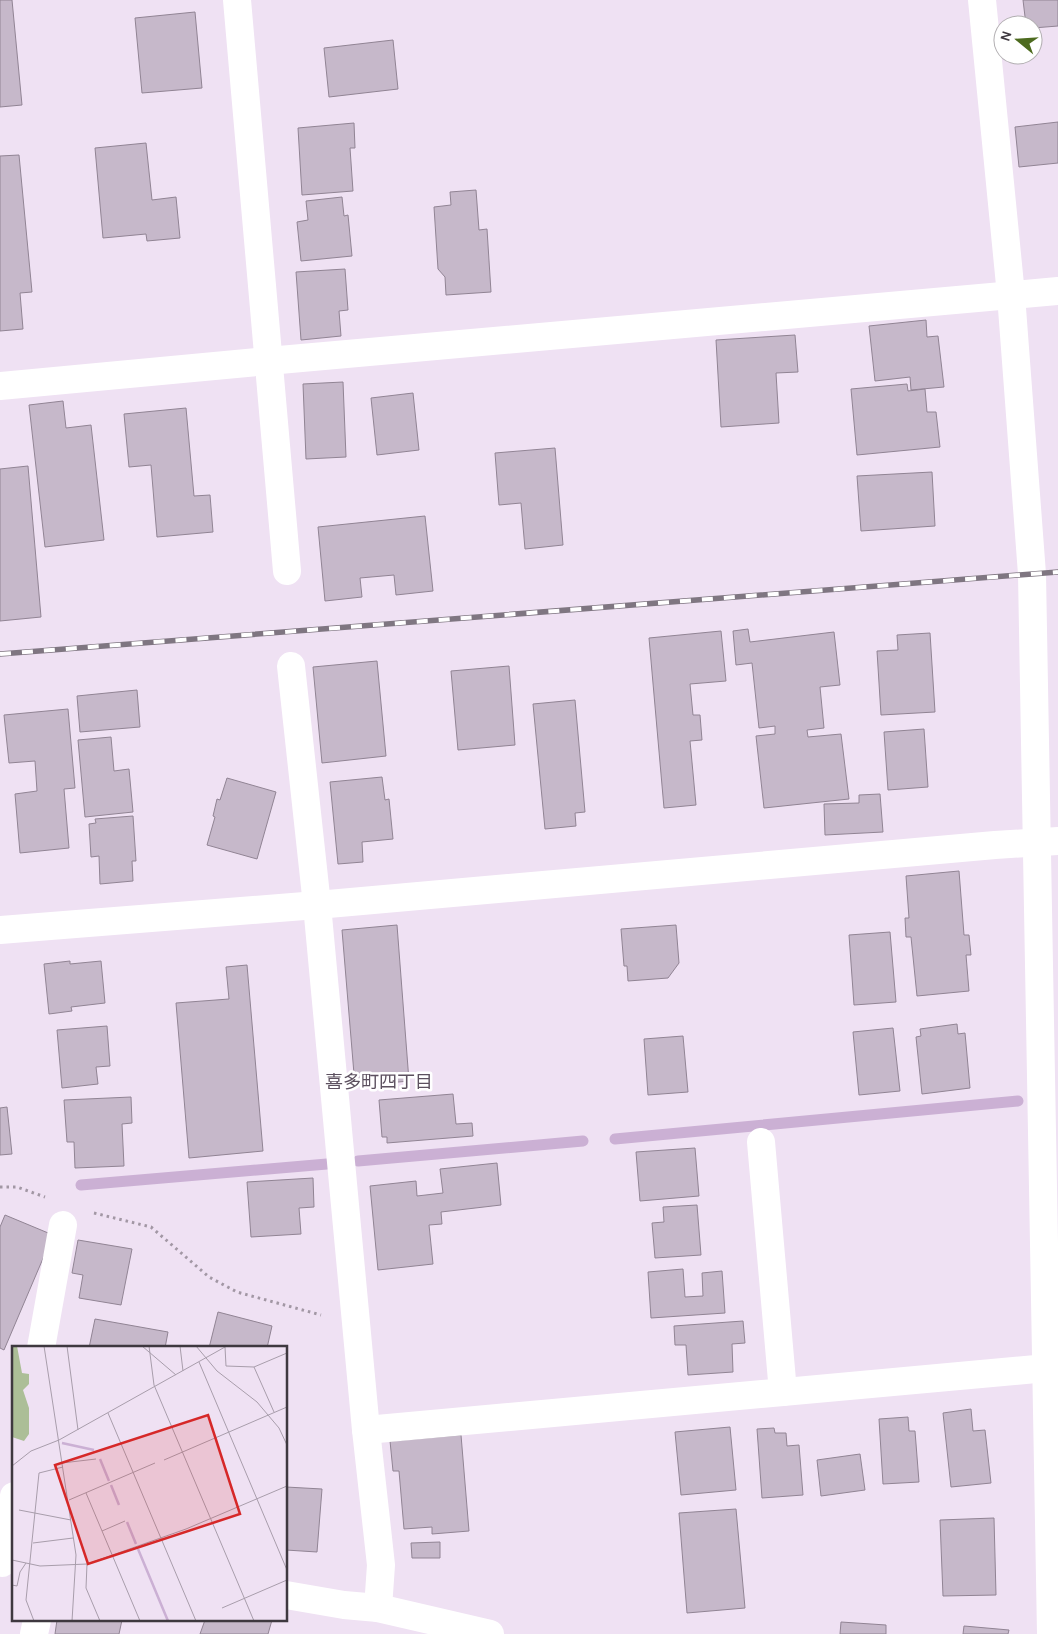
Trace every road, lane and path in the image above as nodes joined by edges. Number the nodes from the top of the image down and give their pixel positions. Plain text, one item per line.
1 (237, 0) edge
2 (982, 0) edge
3 (1058, 291) edge
4 (1011, 295) junction
5 (268, 361) junction
6 (0, 386) edge
7 (288, 571) dead end
8 (291, 666) dead end
9 (1048, 842) edge
10 (317, 906) junction
11 (0, 930) edge
12 (761, 1142) dead end
13 (0, 1187) edge
14 (50, 1199) dead end
15 (86, 1210) dead end
16 (63, 1225) dead end
17 (355, 1320) junction
18 (41, 1346) edge
19 (1052, 1368) edge
20 (783, 1392) junction
21 (366, 1430) junction
22 (12, 1511) edge
23 (5, 1563) edge
24 (288, 1595) edge
25 (378, 1608) junction
26 (490, 1634) edge
27 (1050, 1634) edge

1 - 5 street
2 - 4 street
3 - 4 street
4 - 5 street
4 - 9 street
5 - 6 street
5 - 7 street
8 - 10 street
9 - 10 street
9 - 19 street
10 - 11 street
10 - 17 street
12 - 20 street
13 - 14 path
15 - 17 path
16 - 18 street
17 - 21 street
19 - 20 street
19 - 27 street
20 - 21 street
21 - 25 street
22 - 23 street
24 - 25 street
25 - 26 street

